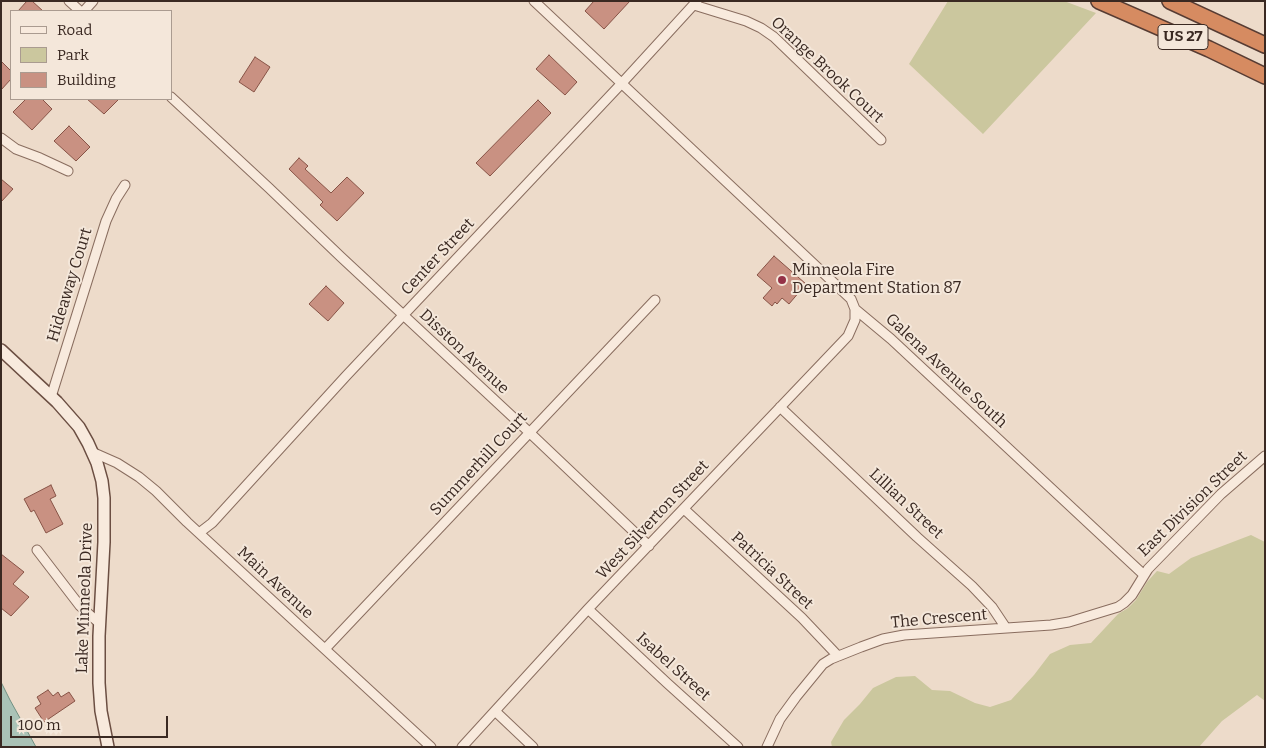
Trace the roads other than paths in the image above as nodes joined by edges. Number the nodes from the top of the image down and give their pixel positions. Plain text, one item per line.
1 (69, 1) edge
2 (534, 1) edge
3 (1100, 1) edge
4 (1170, 1) edge
5 (696, 3) edge
6 (79, 10) edge
7 (1265, 45) edge
8 (1265, 76) edge
9 (622, 84) junction
10 (172, 98) edge
11 (1, 138) edge
12 (881, 140) dead end
13 (68, 171) dead end
14 (126, 185) dead end
15 (655, 300) dead end
16 (856, 309) junction
17 (403, 316) junction
18 (1, 350) edge
19 (51, 397) junction
20 (780, 407) junction
21 (530, 433) junction
22 (92, 452) junction
23 (1265, 456) edge
24 (684, 509) junction
25 (199, 533) junction
26 (649, 546) junction
27 (37, 550) dead end
28 (1144, 575) junction
29 (588, 609) junction
30 (99, 623) junction
31 (1006, 628) junction
32 (325, 649) junction
33 (838, 656) junction
34 (495, 711) junction
35 (108, 747) edge
36 (431, 747) edge
37 (462, 747) edge
38 (533, 747) edge
39 (738, 747) edge
40 (767, 747) edge

1 - 6 street
2 - 9 street, Galena Avenue South
3 - 8 highway, US 27
4 - 7 highway, US 27
5 - 9 street, Center Street
5 - 12 street, Orange Brook Court
9 - 16 street, Galena Avenue South
9 - 17 street, Center Street
10 - 17 street, Disston Avenue
11 - 13 street
14 - 19 street, Hideaway Court
15 - 21 street, Summerhill Court
16 - 20 street, West Silverton Street
16 - 28 street, Galena Avenue South
17 - 21 street, Disston Avenue
17 - 25 street, Center Street
18 - 19 street, Lake Minneola Drive
19 - 22 street, Lake Minneola Drive
20 - 24 street, West Silverton Street
20 - 31 street, Lillian Street
21 - 26 street, Disston Avenue
21 - 32 street, Summerhill Court
22 - 25 street, Main Avenue
22 - 30 street, Lake Minneola Drive
23 - 28 street, East Division Street
24 - 26 street, West Silverton Street
24 - 33 street, Patricia Street
25 - 32 street, Main Avenue
26 - 29 street, West Silverton Street
27 - 30 street
28 - 31 street, The Crescent
29 - 34 street, West Silverton Street
29 - 39 street, Isabel Street
30 - 35 street, Lake Minneola Drive
31 - 33 street, The Crescent
32 - 36 street, Main Avenue
33 - 40 street, The Crescent
34 - 37 street, West Silverton Street
34 - 38 street

